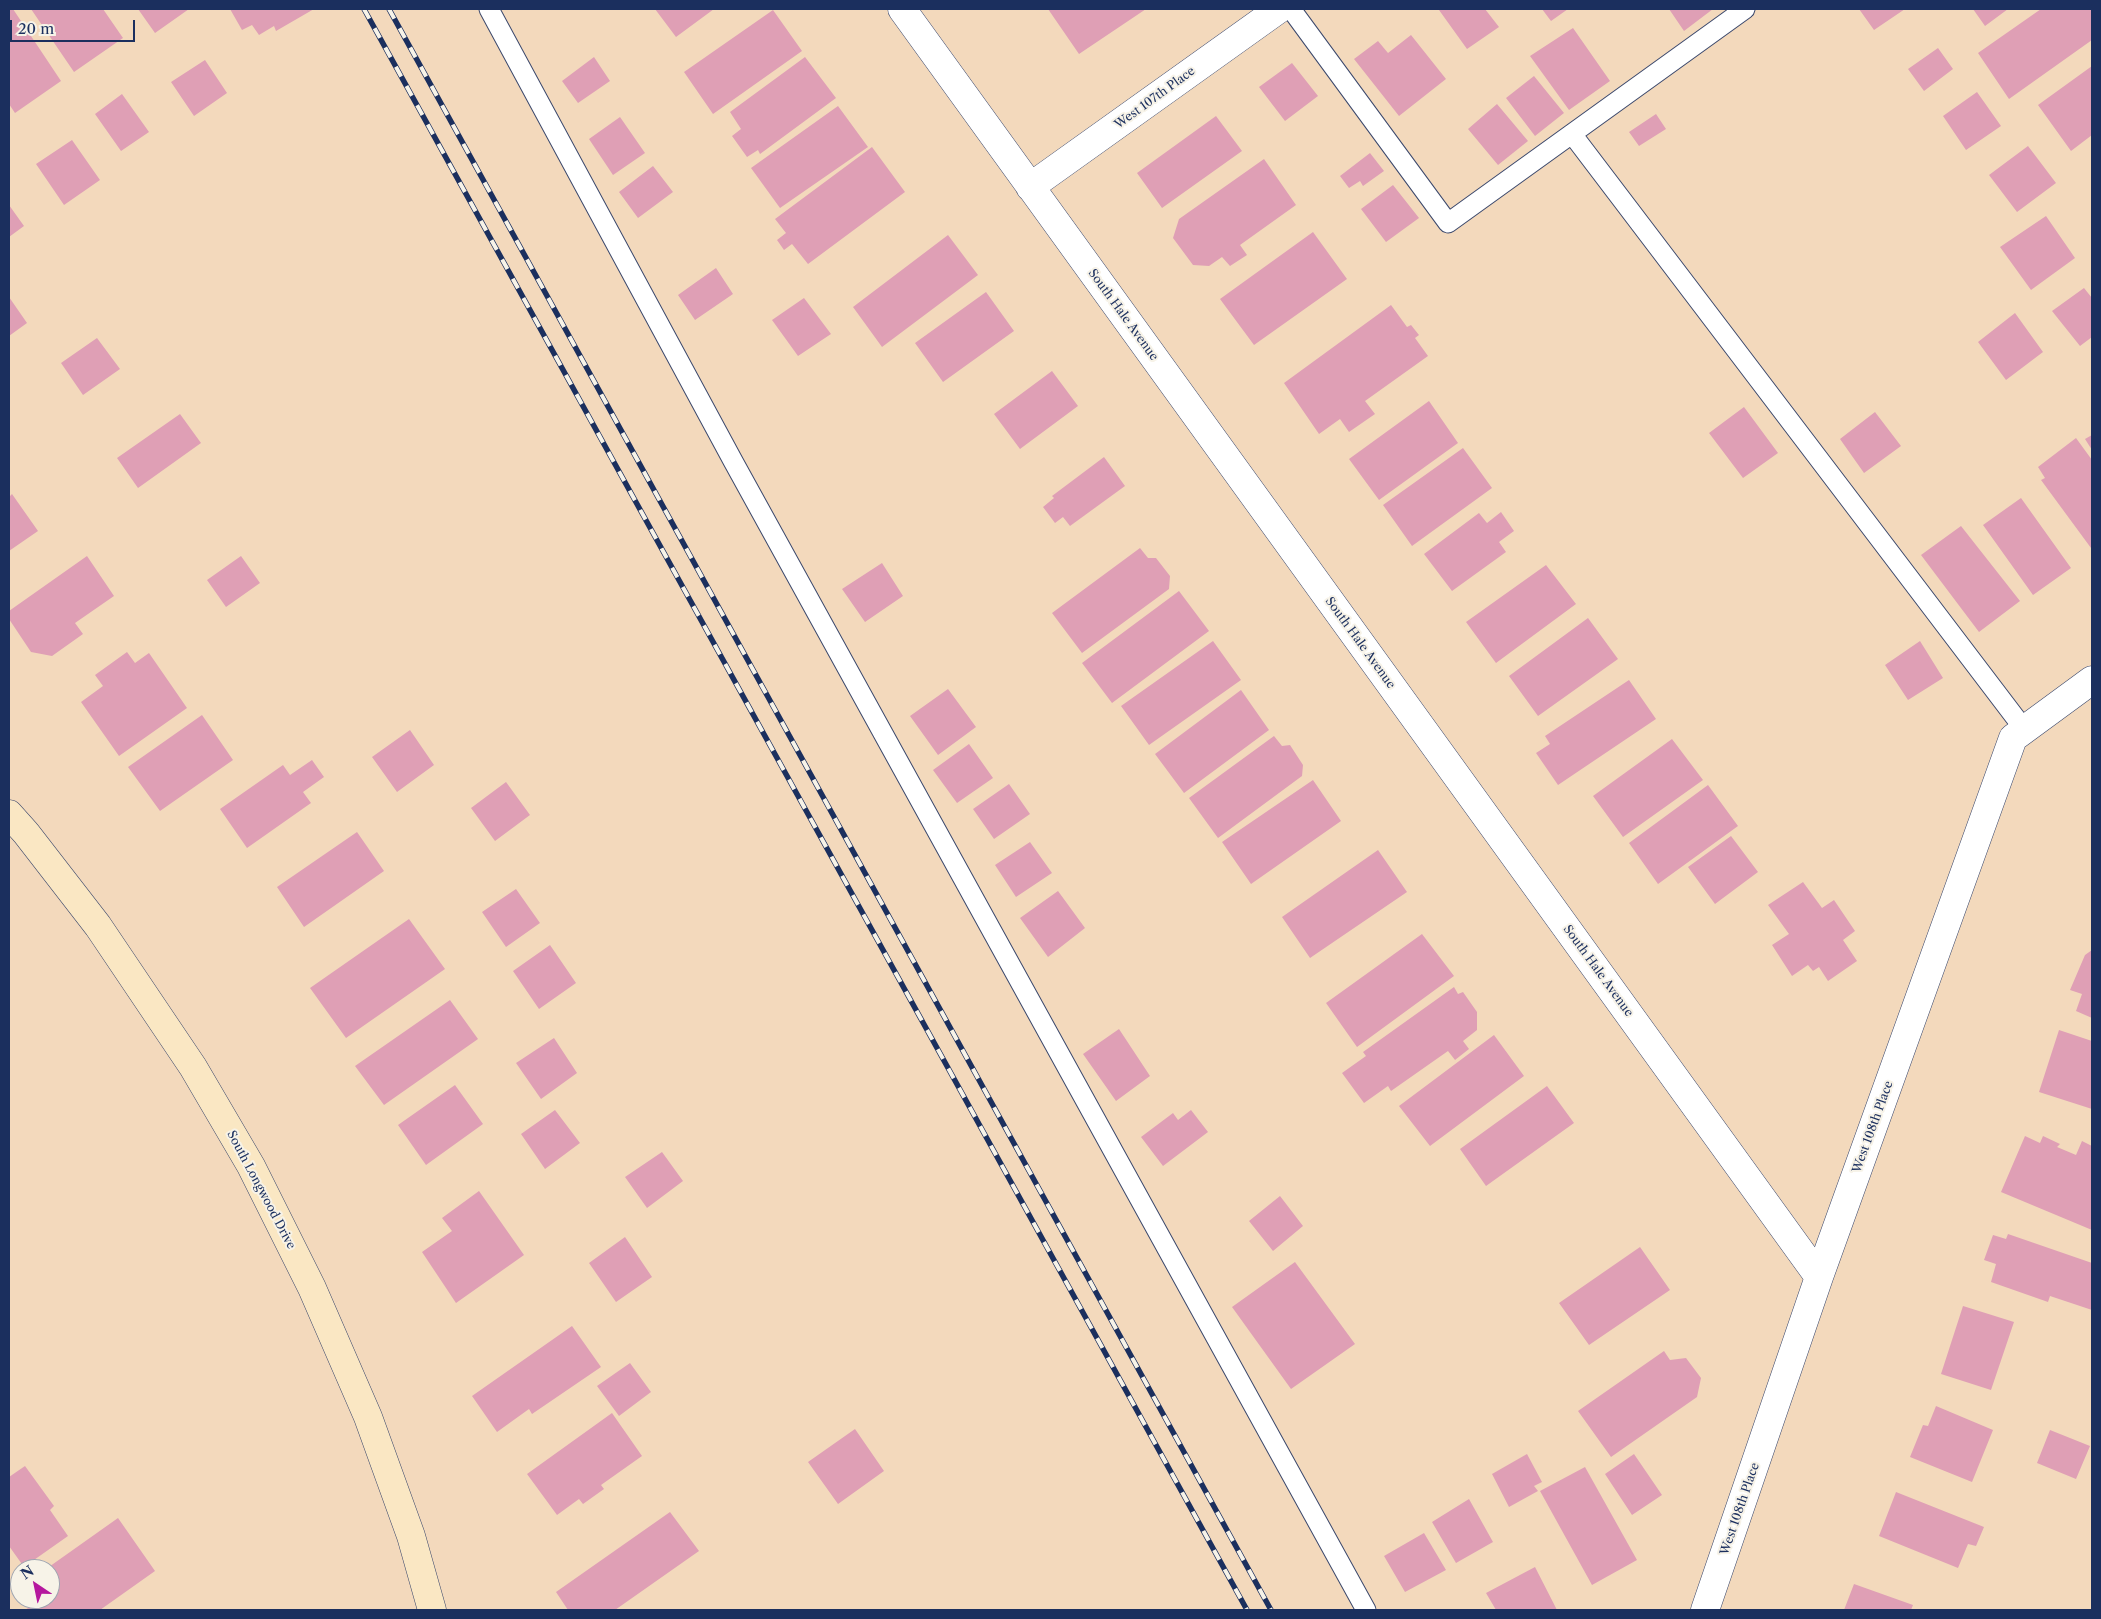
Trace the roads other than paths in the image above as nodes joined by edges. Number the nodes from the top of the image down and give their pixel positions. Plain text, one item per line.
1 (489, 9) edge
2 (902, 9) edge
3 (1279, 9) edge
4 (1291, 9) edge
5 (1744, 9) edge
6 (1572, 134) junction
7 (1030, 187) junction
8 (2092, 680) edge
9 (2024, 729) junction
10 (9, 814) edge
11 (1819, 1277) junction
12 (432, 1610) edge
13 (1366, 1610) edge
14 (1705, 1610) edge

1 - 13 lane
2 - 7 street, South Hale Avenue
3 - 7 street, West 107th Place
4 - 6 lane
5 - 6 lane
6 - 9 lane
7 - 11 street, South Hale Avenue
8 - 9 street, West 108th Place
9 - 11 street, West 108th Place
10 - 12 street, South Longwood Drive
11 - 14 street, West 108th Place

